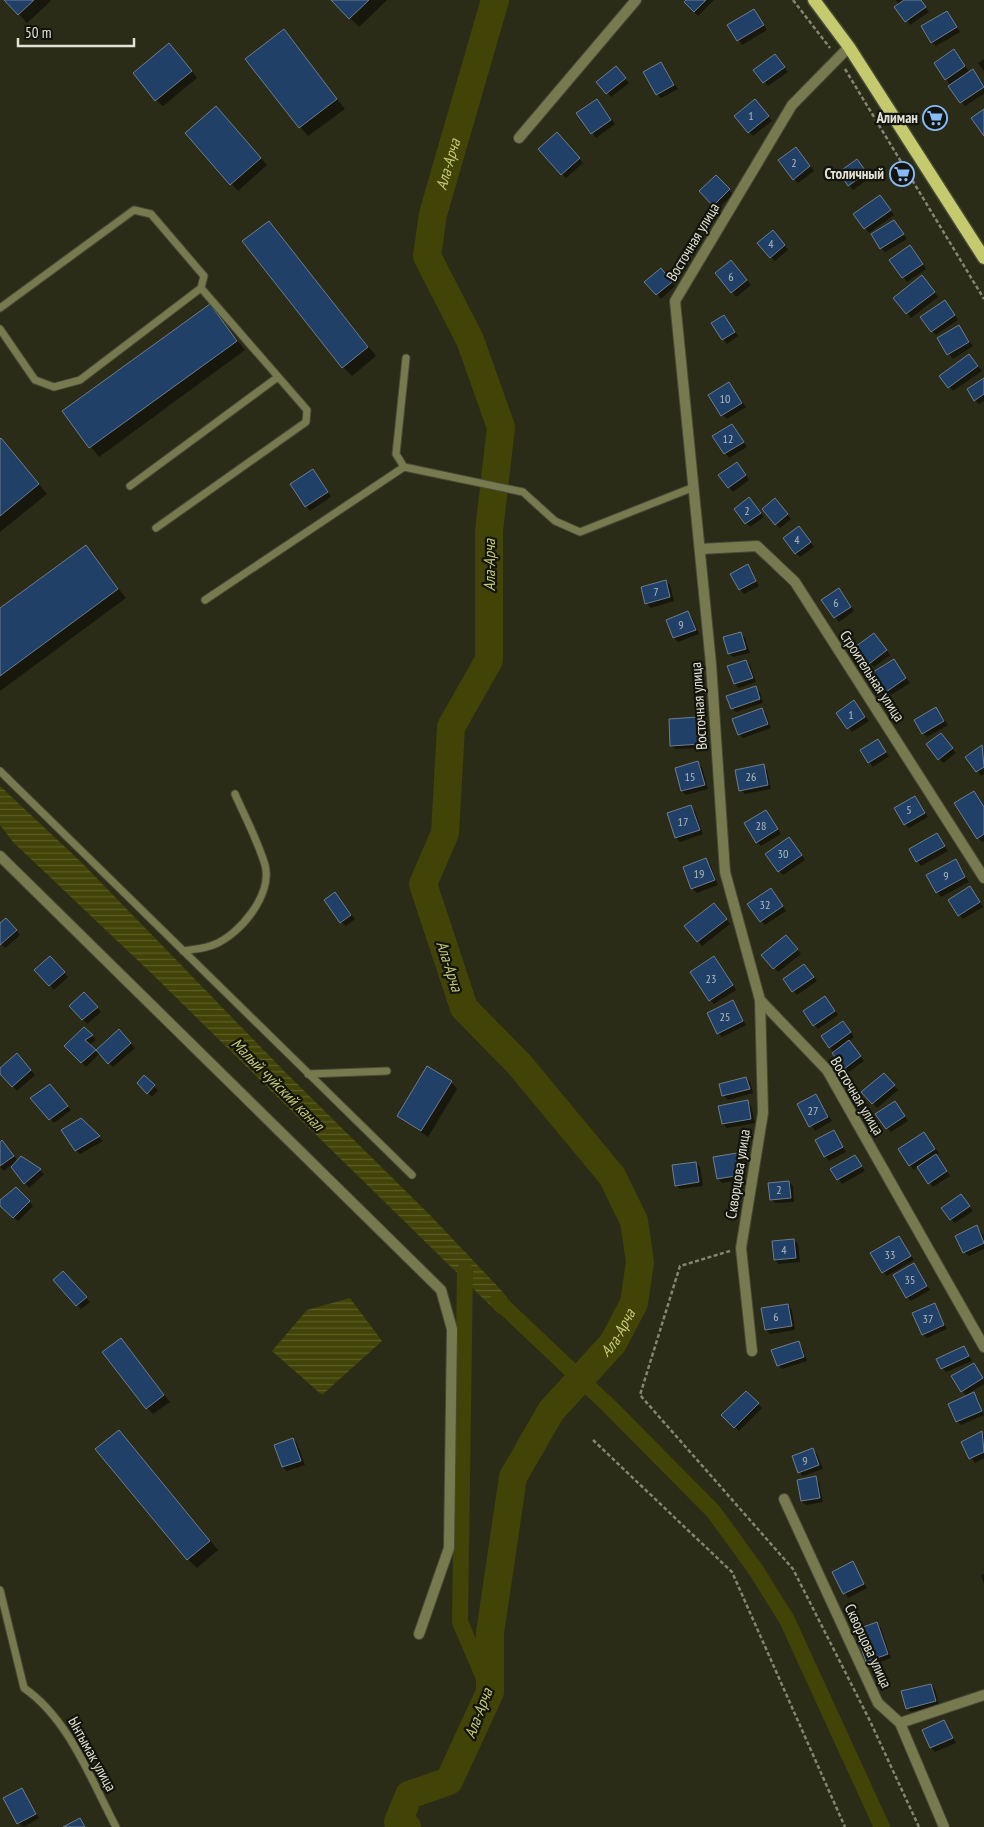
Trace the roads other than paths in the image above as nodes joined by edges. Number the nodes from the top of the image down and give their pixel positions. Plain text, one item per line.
1 (636, 0) edge
2 (814, 0) edge
3 (849, 47) junction
4 (520, 138) dead end
5 (984, 258) edge
6 (201, 288) junction
7 (0, 308) edge
8 (0, 329) edge
9 (406, 358) dead end
10 (278, 377) junction
11 (404, 467) junction
12 (130, 486) dead end
13 (694, 487) junction
14 (156, 528) dead end
15 (700, 549) junction
16 (205, 600) dead end
17 (0, 771) edge
18 (235, 794) dead end
19 (0, 856) edge
20 (984, 878) edge
21 (182, 951) junction
22 (760, 1000) junction
23 (387, 1071) dead end
24 (308, 1074) junction
25 (412, 1175) dead end
26 (984, 1347) edge
27 (752, 1352) dead end
28 (784, 1499) dead end
29 (0, 1590) edge
30 (419, 1634) dead end
31 (984, 1695) edge
32 (900, 1723) junction
33 (116, 1827) edge
34 (944, 1827) edge

1 - 4 street
2 - 3 main road
3 - 5 main road
3 - 13 street, Восточная улица
6 - 7 lane
6 - 8 lane
6 - 10 lane
9 - 11 lane
10 - 12 lane
10 - 14 lane
11 - 13 lane
11 - 16 lane
13 - 15 street, Восточная улица
15 - 20 street, Строительная улица
15 - 22 street, Восточная улица
17 - 21 lane
18 - 21 lane
19 - 30 street
21 - 24 lane
22 - 26 street, Восточная улица
22 - 27 street, Скворцова улица
23 - 24 lane
24 - 25 lane
28 - 32 street, Скворцова улица
29 - 33 lane, Ынтымак улица
31 - 32 street
32 - 34 street, Скворцова улица

